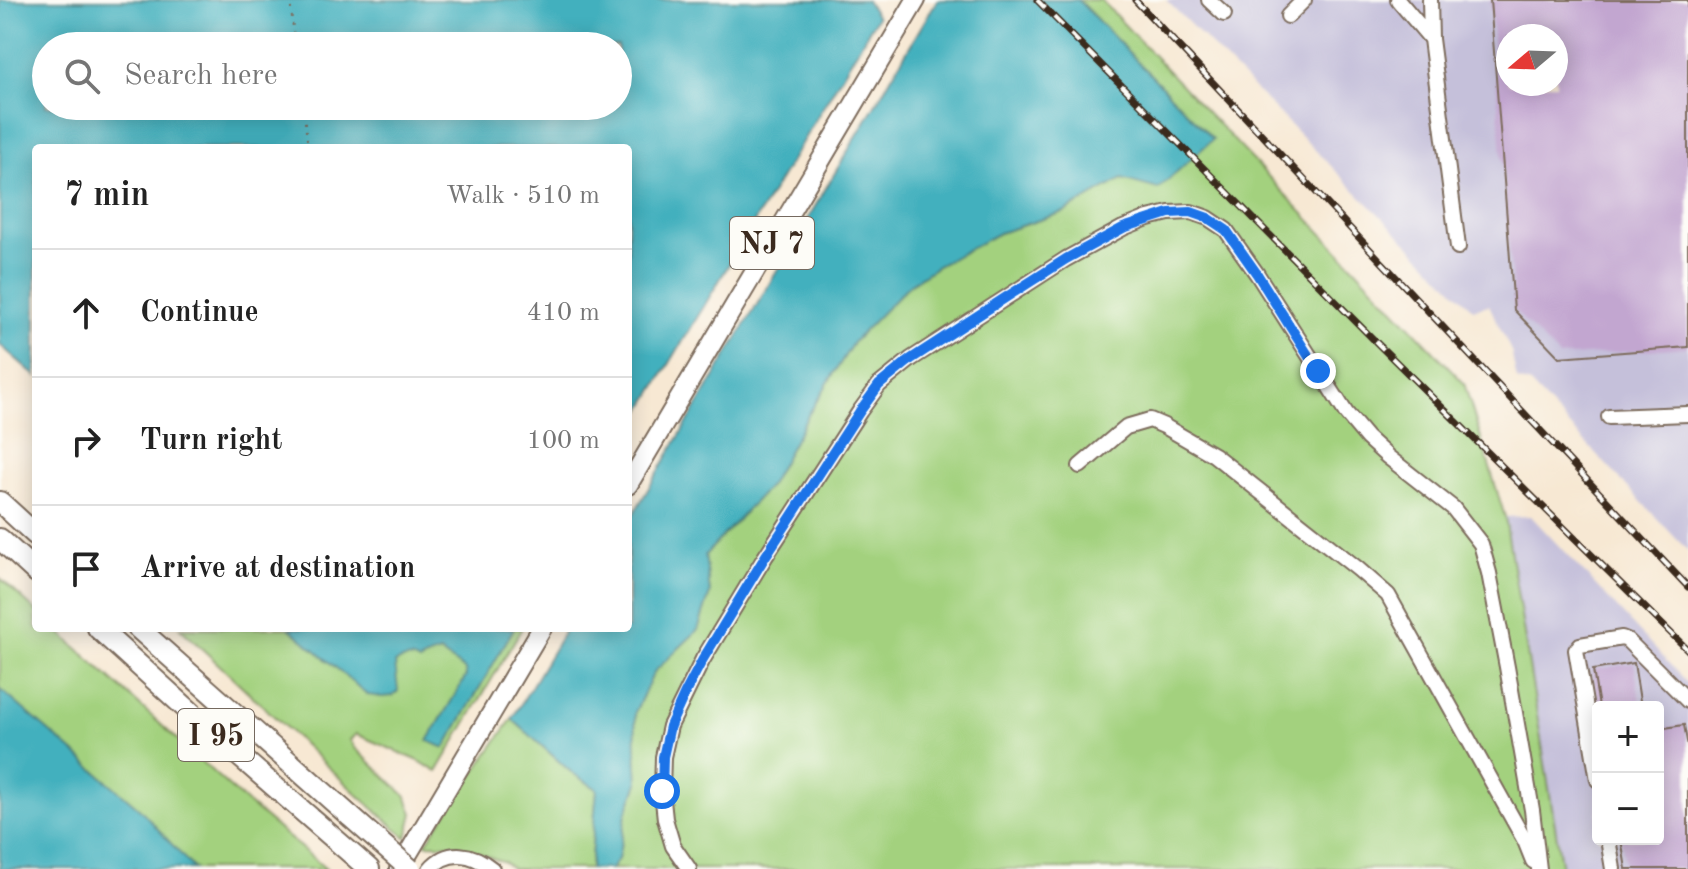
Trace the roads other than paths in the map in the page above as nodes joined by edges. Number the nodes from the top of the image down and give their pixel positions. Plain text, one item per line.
1 (916, 0) edge
2 (1209, 0) edge
3 (1304, 0) edge
4 (1398, 0) edge
5 (1430, 0) edge
6 (1224, 14) dead end
7 (1288, 16) dead end
8 (1431, 39) junction
9 (1458, 247) dead end
10 (1688, 414) edge
11 (1609, 417) dead end
12 (1080, 466) dead end
13 (632, 478) edge
14 (0, 502) edge
15 (32, 531) edge
16 (0, 539) edge
17 (32, 568) edge
18 (102, 632) edge
19 (143, 632) edge
20 (540, 632) edge
21 (1688, 701) edge
22 (1597, 773) edge
23 (1609, 845) edge
24 (369, 869) edge
25 (399, 869) edge
26 (410, 869) edge
27 (430, 869) edge
28 (492, 869) edge
29 (689, 869) edge
30 (1538, 869) edge
31 (1613, 869) edge

1 - 13 main road, NJ 7
2 - 6 lane
3 - 7 lane
4 - 8 lane
5 - 8 lane
8 - 9 lane
10 - 11 lane
12 - 30 lane
14 - 15 highway
16 - 17 highway
18 - 24 highway, I 95
19 - 26 highway, I 95, bridge
20 - 25 main road
21 - 22 lane
23 - 31 lane
27 - 28 lane
29 - 30 lane

